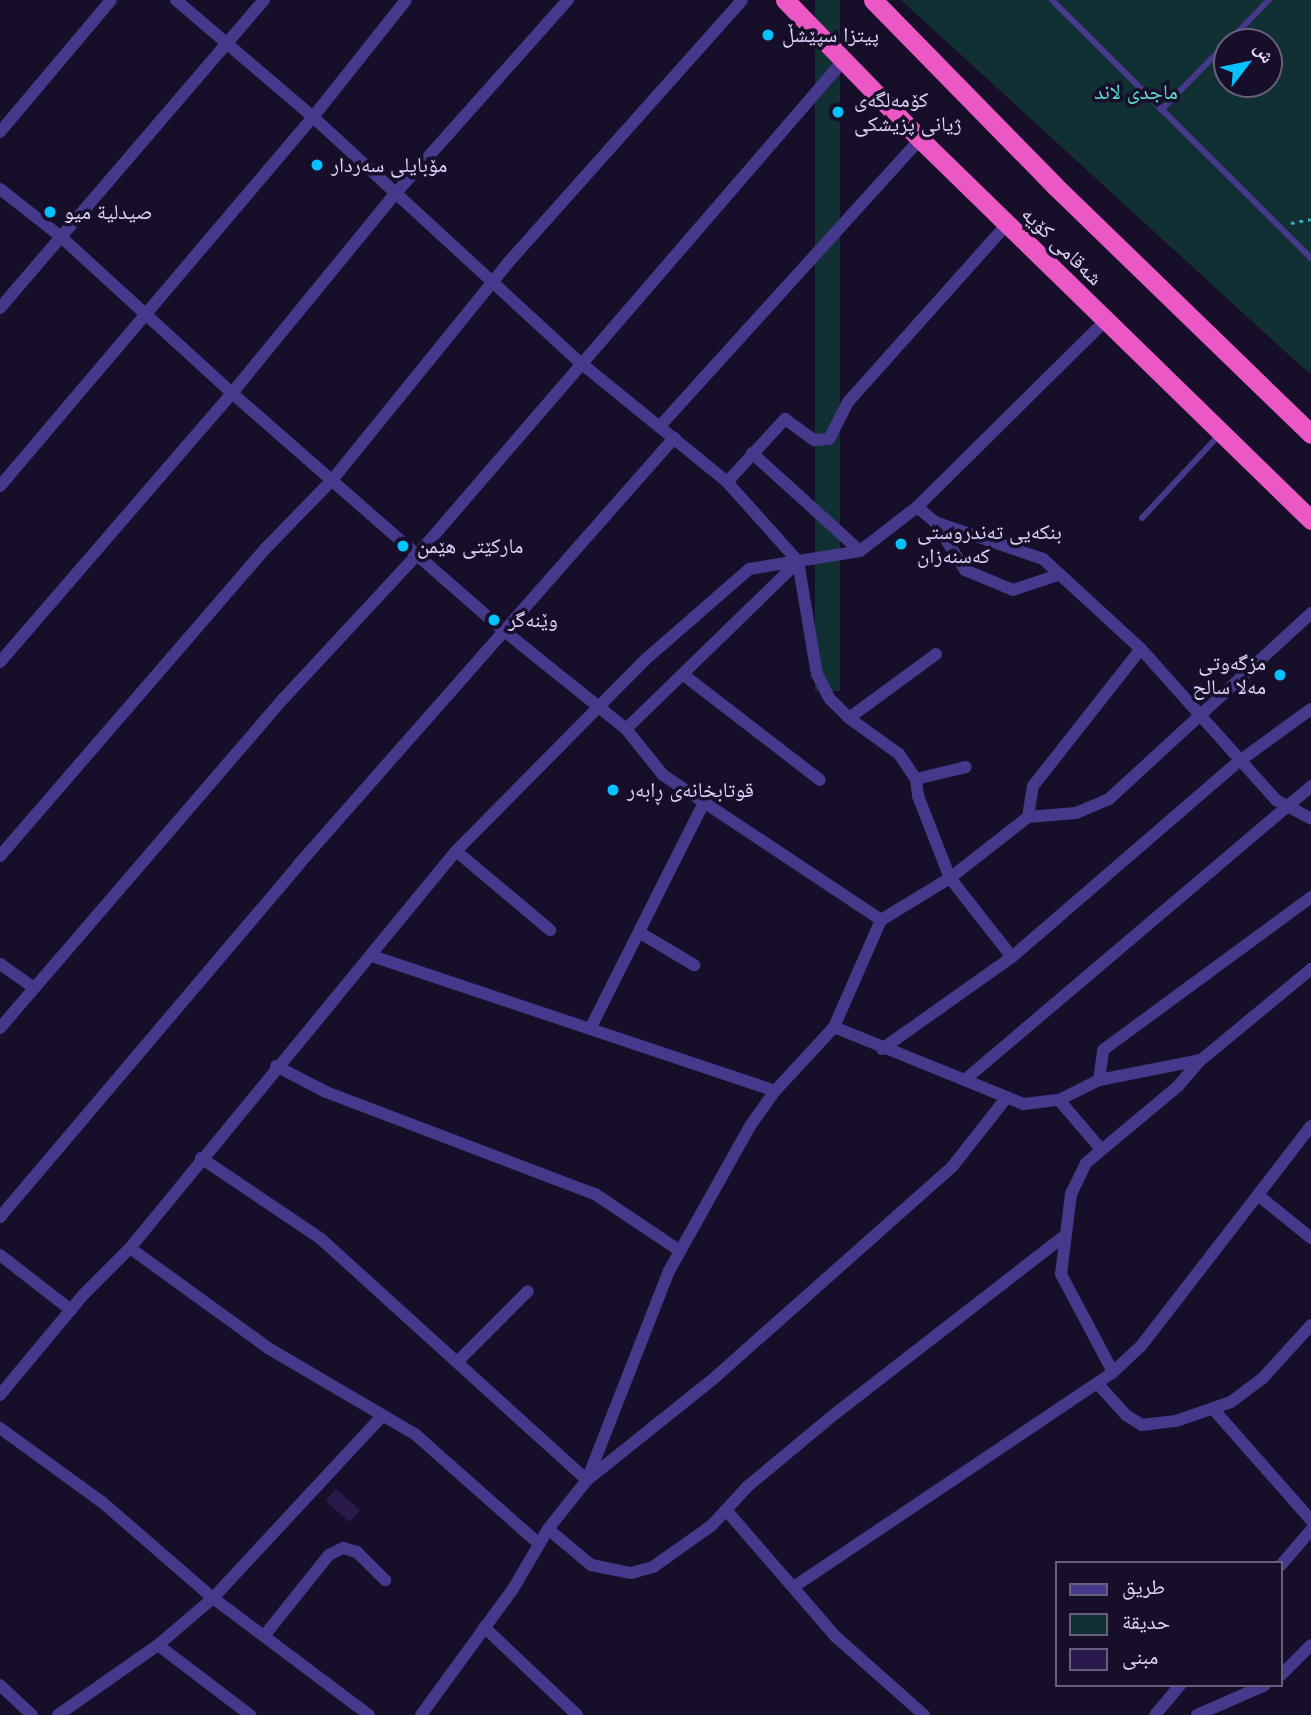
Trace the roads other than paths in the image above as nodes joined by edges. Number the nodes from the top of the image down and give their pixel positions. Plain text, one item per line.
1 (111, 0) edge
2 (176, 0) edge
3 (264, 0) edge
4 (406, 0) edge
5 (568, 0) edge
6 (742, 0) edge
7 (785, 0) edge
8 (873, 0) edge
9 (1052, 0) edge
10 (1269, 0) edge
11 (1242, 28) edge
12 (227, 44) junction
13 (1213, 58) edge
14 (843, 61) junction
15 (1161, 110) junction
16 (313, 117) junction
17 (0, 132) edge
18 (920, 139) junction
19 (0, 188) edge
20 (395, 194) junction
21 (1007, 224) junction
22 (60, 236) junction
23 (1311, 258) edge
24 (493, 284) junction
25 (0, 308) edge
26 (144, 313) junction
27 (1106, 320) junction
28 (582, 364) junction
29 (232, 393) junction
30 (660, 426) junction
31 (1223, 431) junction
32 (1311, 434) edge
33 (674, 438) junction
34 (752, 453) junction
35 (333, 480) junction
36 (727, 482) junction
37 (0, 486) edge
38 (917, 507) junction
39 (1142, 517) dead end
40 (1311, 520) edge
41 (935, 522) junction
42 (860, 551) junction
43 (417, 555) junction
44 (798, 561) junction
45 (1058, 575) junction
46 (1311, 612) edge
47 (503, 630) junction
48 (1141, 649) junction
49 (936, 654) dead end
50 (0, 663) edge
51 (685, 676) junction
52 (598, 707) junction
53 (1311, 709) edge
54 (1200, 712) junction
55 (849, 718) junction
56 (626, 729) junction
57 (1238, 762) junction
58 (966, 767) dead end
59 (916, 779) junction
60 (820, 780) dead end
61 (1311, 786) edge
62 (704, 802) junction
63 (1286, 805) junction
64 (1028, 817) junction
65 (1311, 819) edge
66 (456, 851) junction
67 (0, 856) edge
68 (950, 877) junction
69 (1311, 897) edge
70 (881, 920) junction
71 (550, 930) dead end
72 (642, 934) junction
73 (372, 956) junction
74 (1012, 957) junction
75 (0, 964) edge
76 (694, 965) dead end
77 (1311, 969) edge
78 (33, 987) junction
79 (834, 1027) junction
80 (0, 1028) edge
81 (590, 1029) junction
82 (882, 1049) junction
83 (1201, 1060) junction
84 (276, 1066) junction
85 (967, 1078) junction
86 (1098, 1080) junction
87 (775, 1091) junction
88 (1007, 1097) junction
89 (1059, 1100) junction
90 (1311, 1126) edge
91 (1100, 1149) junction
92 (201, 1158) junction
93 (1259, 1196) junction
94 (0, 1217) edge
95 (1062, 1238) junction
96 (1311, 1238) edge
97 (130, 1248) junction
98 (680, 1251) junction
99 (0, 1255) edge
100 (528, 1291) dead end
101 (71, 1310) junction
102 (1311, 1325) edge
103 (457, 1362) junction
104 (1114, 1372) junction
105 (1098, 1384) junction
106 (0, 1395) edge
107 (1214, 1410) junction
108 (382, 1416) junction
109 (0, 1427) edge
110 (587, 1480) junction
111 (726, 1510) junction
112 (1311, 1520) edge
113 (548, 1529) junction
114 (1311, 1530) edge
115 (539, 1544) junction
116 (1283, 1563) edge
117 (385, 1580) dead end
118 (795, 1586) junction
119 (213, 1598) junction
120 (484, 1627) junction
121 (264, 1636) junction
122 (158, 1645) junction
123 (1311, 1645) edge
124 (1283, 1673) edge
125 (0, 1685) edge
126 (1178, 1687) edge
127 (1260, 1687) edge
128 (32, 1715) edge
129 (58, 1715) edge
130 (250, 1715) edge
131 (369, 1715) edge
132 (421, 1715) edge
133 (577, 1715) edge
134 (924, 1715) edge
135 (1155, 1715) edge
136 (1197, 1715) edge

1 - 17 street
2 - 12 street
3 - 12 street
4 - 16 street
5 - 20 street
6 - 24 street
7 - 14 highway, شەقامی کۆیە
8 - 32 highway, شەقامی کۆیە
9 - 15 lane
10 - 11 lane
12 - 16 street
12 - 22 street
13 - 15 lane
14 - 18 highway, شەقامی کۆیە
14 - 28 street
15 - 23 lane
16 - 20 street
16 - 26 street
18 - 21 highway, شەقامی کۆیە
18 - 30 street
19 - 22 street
20 - 24 street
20 - 29 street
21 - 27 highway, شەقامی کۆیە
21 - 34 street
22 - 25 street
22 - 26 street
24 - 28 street
24 - 35 street
26 - 29 street
26 - 37 street
27 - 31 highway, شەقامی کۆیە
27 - 38 street
28 - 30 street
28 - 43 street
29 - 35 street
29 - 50 street
30 - 33 street
31 - 39 lane
31 - 40 highway, شەقامی کۆیە
33 - 36 street
33 - 47 street
34 - 36 street
34 - 42 street
35 - 43 street
35 - 67 street
36 - 44 street
38 - 41 street
38 - 42 street
41 - 45 street
41 - 45 street
42 - 44 street
43 - 47 street
43 - 78 street
44 - 51 street
44 - 52 street
44 - 55 street
45 - 48 street
46 - 54 street
47 - 52 street
47 - 94 street
48 - 54 street
48 - 64 street
49 - 55 street
51 - 56 street
51 - 60 street
52 - 56 street
52 - 66 street
53 - 57 street
54 - 57 street
54 - 64 street
55 - 59 street
56 - 62 street
57 - 63 street
57 - 74 street
58 - 59 street
59 - 68 street
61 - 63 street
62 - 70 street
62 - 72 street
63 - 65 street
63 - 85 street
64 - 68 street
66 - 71 street
66 - 73 street
68 - 70 street
68 - 74 street
69 - 86 street
70 - 79 street
72 - 76 street
72 - 81 street
73 - 81 street
73 - 84 street
74 - 82 street
75 - 78 street
77 - 83 street
78 - 80 street
79 - 82 street
79 - 87 street
81 - 87 street
82 - 85 street
83 - 86 street
83 - 91 street
84 - 92 street
84 - 98 street
85 - 88 street
86 - 89 street
87 - 98 street
88 - 89 street
88 - 110 street
89 - 91 street
90 - 93 street
91 - 95 street
92 - 97 street
92 - 103 street
93 - 96 street
93 - 104 street
95 - 104 street
95 - 111 street
97 - 101 street
97 - 108 street
98 - 110 street
99 - 101 street
100 - 103 street
101 - 106 street
102 - 107 street
103 - 110 street
104 - 105 street
105 - 107 street
105 - 118 street
107 - 112 street
108 - 115 street
108 - 119 street
109 - 119 street
110 - 113 street
111 - 113 street
111 - 118 street
113 - 115 street
114 - 116 street
115 - 120 street
117 - 121 street
118 - 134 street
119 - 121 street
119 - 122 street
120 - 132 street
120 - 133 street
121 - 131 street
122 - 129 street
122 - 130 street
123 - 124 street
125 - 128 street
126 - 135 street
127 - 136 street

